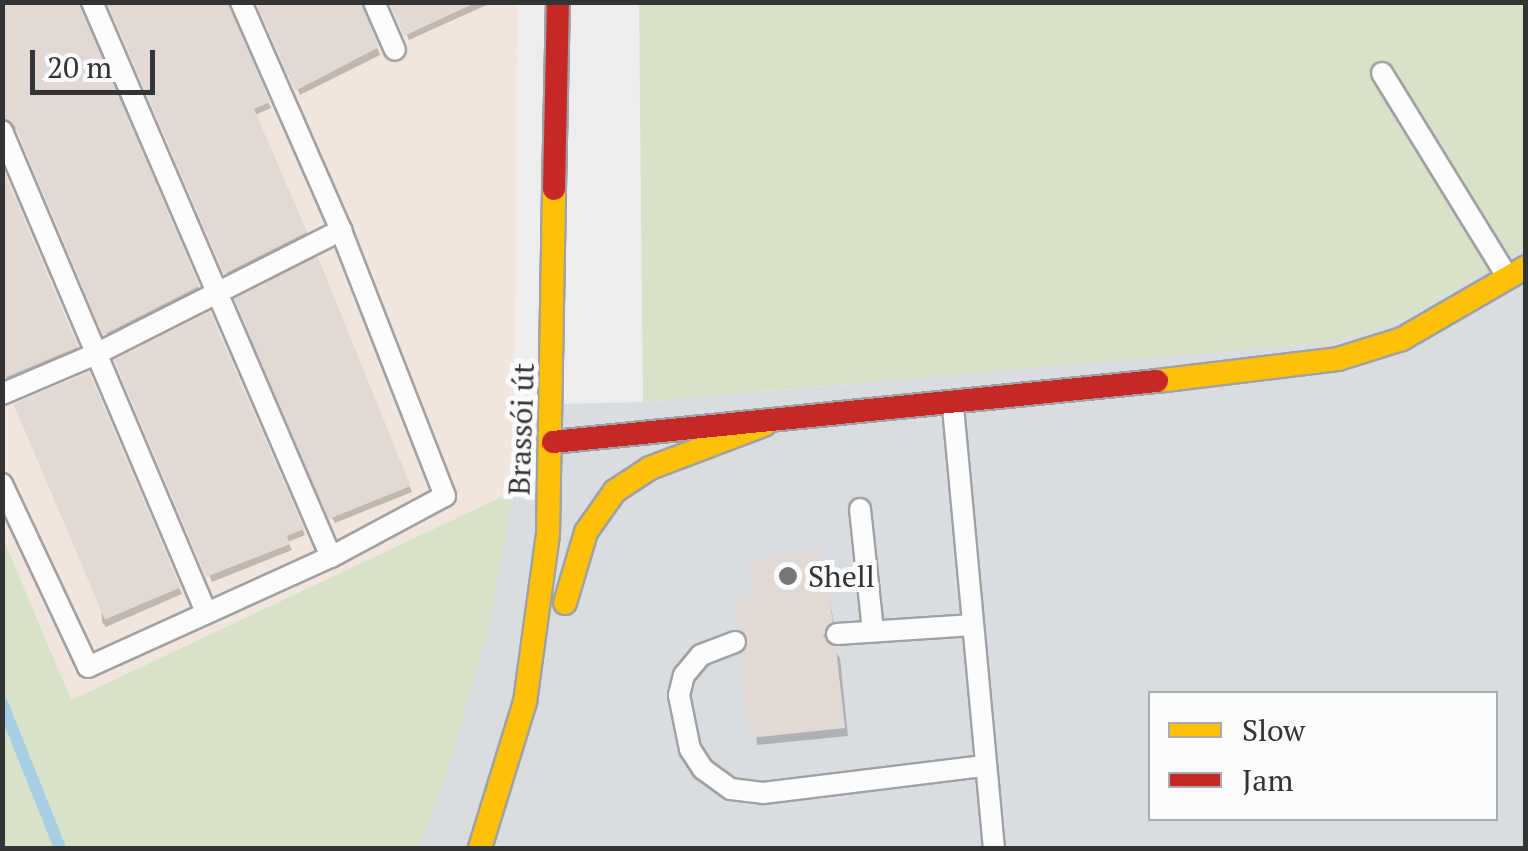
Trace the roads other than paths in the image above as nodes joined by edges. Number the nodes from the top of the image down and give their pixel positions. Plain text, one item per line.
1 (92, 2) edge
2 (241, 2) edge
3 (374, 2) edge
4 (558, 2) edge
5 (395, 50) dead end
6 (1382, 73) dead end
7 (2, 131) edge
8 (341, 230) junction
9 (1517, 272) edge
10 (214, 296) junction
11 (96, 354) junction
12 (2, 394) edge
13 (953, 406) junction
14 (764, 425) junction
15 (552, 442) junction
16 (2, 484) edge
17 (860, 508) dead end
18 (332, 558) junction
19 (206, 612) junction
20 (972, 626) junction
21 (873, 631) junction
22 (837, 634) dead end
23 (735, 642) dead end
24 (516, 730) junction
25 (984, 766) junction
26 (480, 848) edge
27 (994, 848) edge

1 - 10 lane
2 - 8 lane
3 - 5 lane
4 - 15 main road, Brassói út
6 - 9 lane
7 - 11 lane
8 - 10 lane
8 - 18 lane
9 - 13 main road
10 - 11 lane
10 - 18 lane
11 - 12 lane
11 - 19 lane
13 - 14 main road
13 - 20 lane
14 - 15 main road
14 - 24 main road
15 - 24 main road, Brassói út
16 - 19 lane
17 - 21 lane
18 - 19 lane
20 - 21 lane
20 - 25 lane
21 - 22 lane
23 - 25 lane
24 - 26 main road, Brassói út
25 - 27 lane

